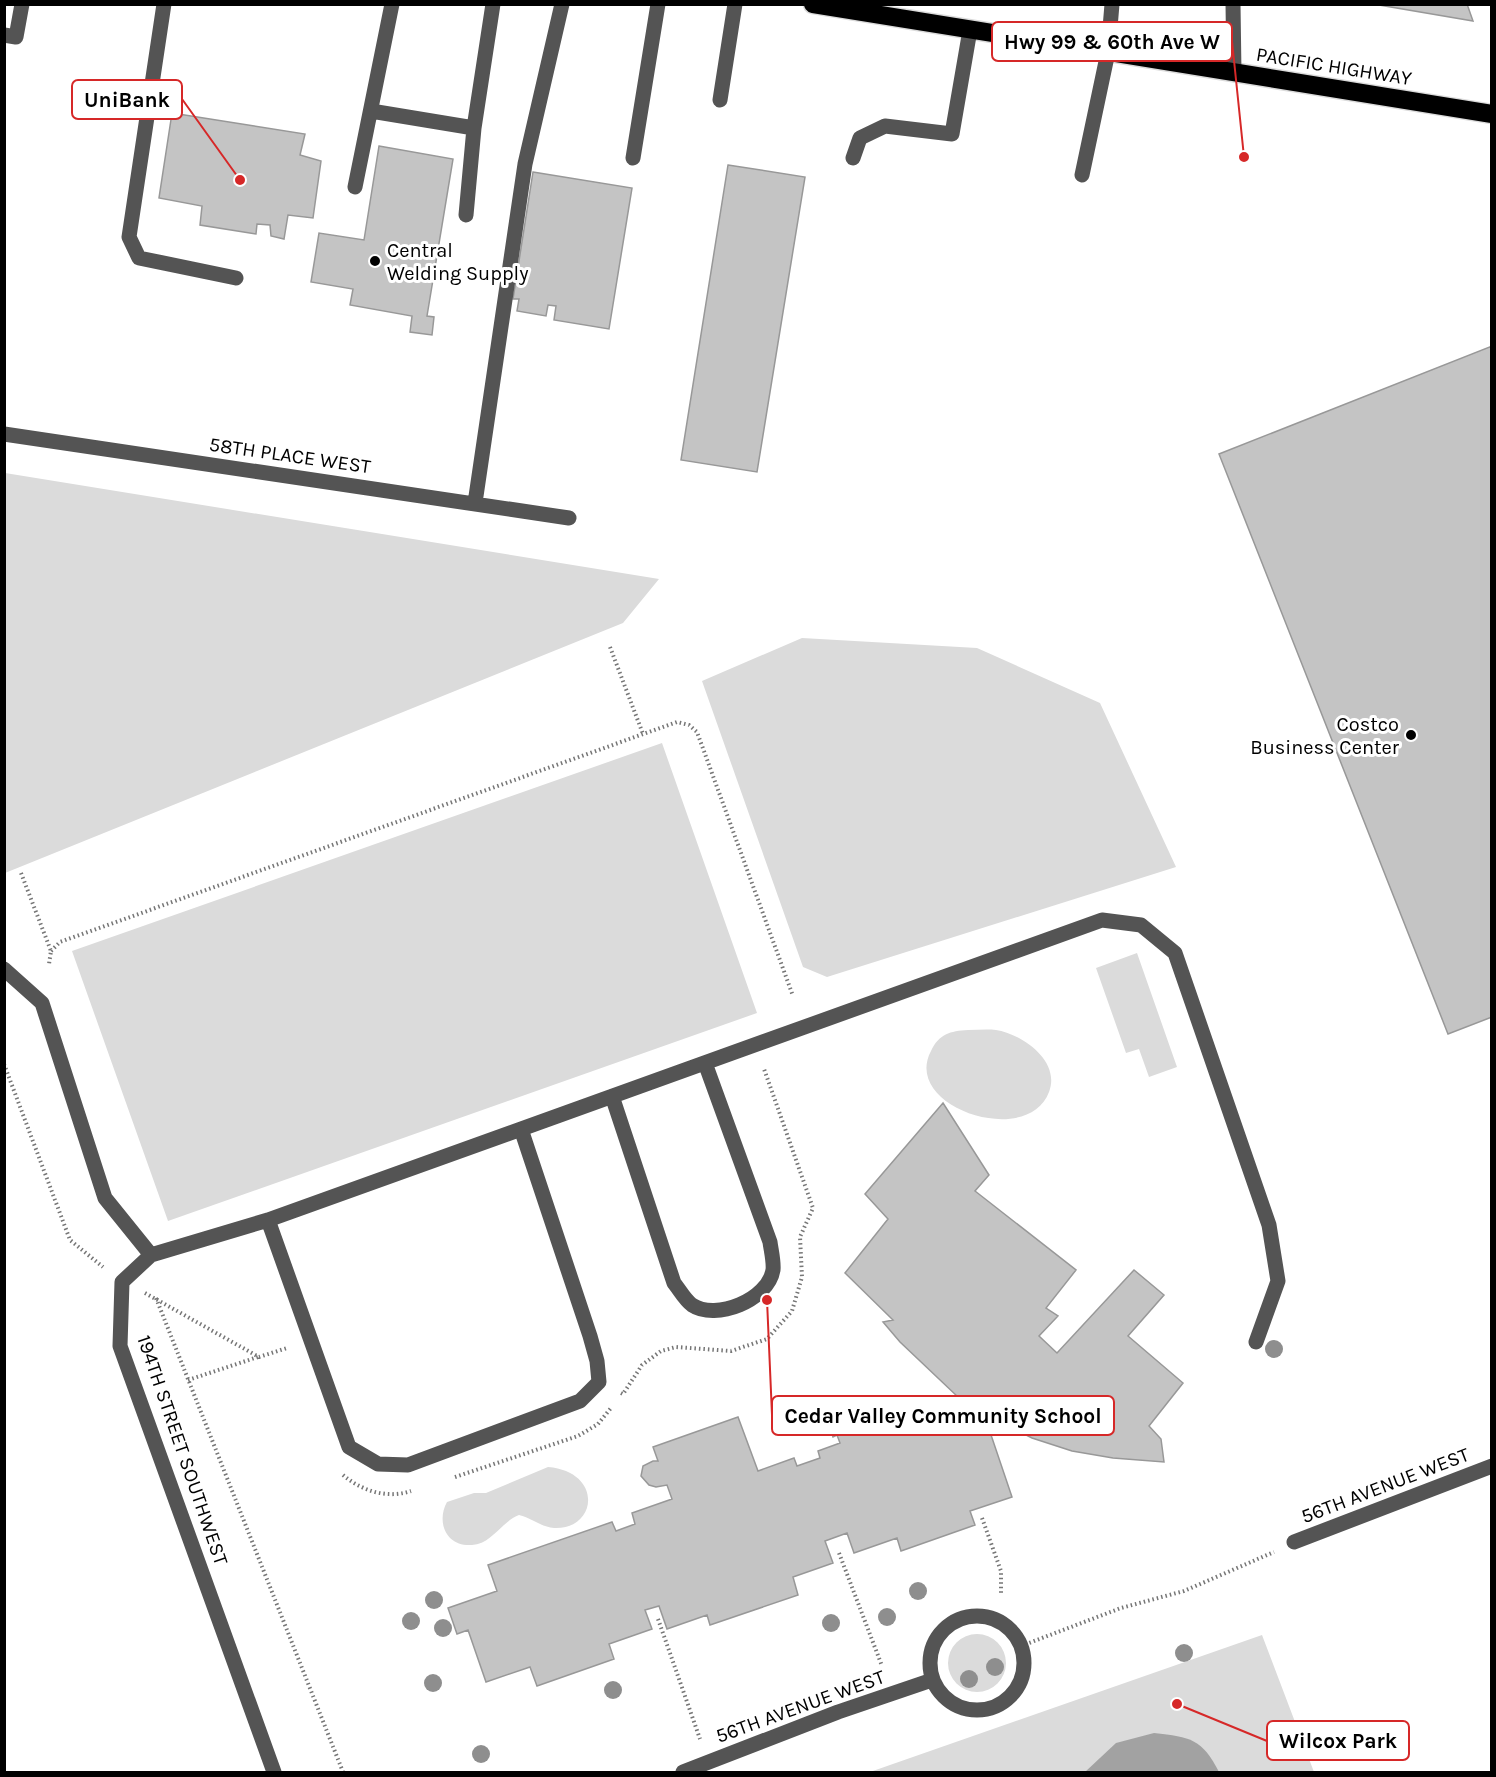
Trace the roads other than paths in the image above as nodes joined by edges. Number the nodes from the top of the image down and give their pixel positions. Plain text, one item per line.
1 (22, 4) edge
2 (164, 4) edge
3 (392, 4) edge
4 (493, 4) edge
5 (562, 4) edge
6 (658, 4) edge
7 (735, 4) edge
8 (813, 4) edge
9 (1112, 4) edge
10 (1233, 4) edge
11 (970, 30) junction
12 (4, 35) edge
13 (1108, 52) junction
14 (1234, 73) junction
15 (720, 100) dead end
16 (371, 111) junction
17 (1491, 114) edge
18 (474, 128) junction
19 (853, 158) dead end
20 (633, 159) dead end
21 (1082, 175) dead end
22 (355, 187) dead end
23 (466, 215) dead end
24 (236, 278) dead end
25 (4, 434) edge
26 (475, 503) junction
27 (569, 518) dead end
28 (4, 969) edge
29 (705, 1063) junction
30 (612, 1096) junction
31 (520, 1129) junction
32 (268, 1220) junction
33 (151, 1255) junction
34 (1256, 1342) dead end
35 (1491, 1466) edge
36 (1293, 1542) road end
37 (932, 1680) junction
38 (274, 1773) edge
39 (683, 1773) edge

1 - 12 street
2 - 24 street
3 - 16 street
4 - 18 street
5 - 26 street
6 - 20 street
7 - 15 street
8 - 11 highway, PACIFIC HIGHWAY
9 - 13 street
10 - 14 street
11 - 13 highway, PACIFIC HIGHWAY
11 - 19 street
13 - 14 highway, PACIFIC HIGHWAY
13 - 21 street
14 - 17 highway, PACIFIC HIGHWAY
16 - 18 street
16 - 22 street
18 - 23 street
25 - 26 street, 58TH PLACE WEST
26 - 27 street, 58TH PLACE WEST
28 - 33 street
29 - 30 street
29 - 30 street
29 - 34 street
30 - 31 street
31 - 32 street
31 - 32 street
32 - 33 street
33 - 38 street, 194TH STREET SOUTHWEST
35 - 36 street, 56TH AVENUE WEST
37 - 37 street
37 - 39 street, 56TH AVENUE WEST

